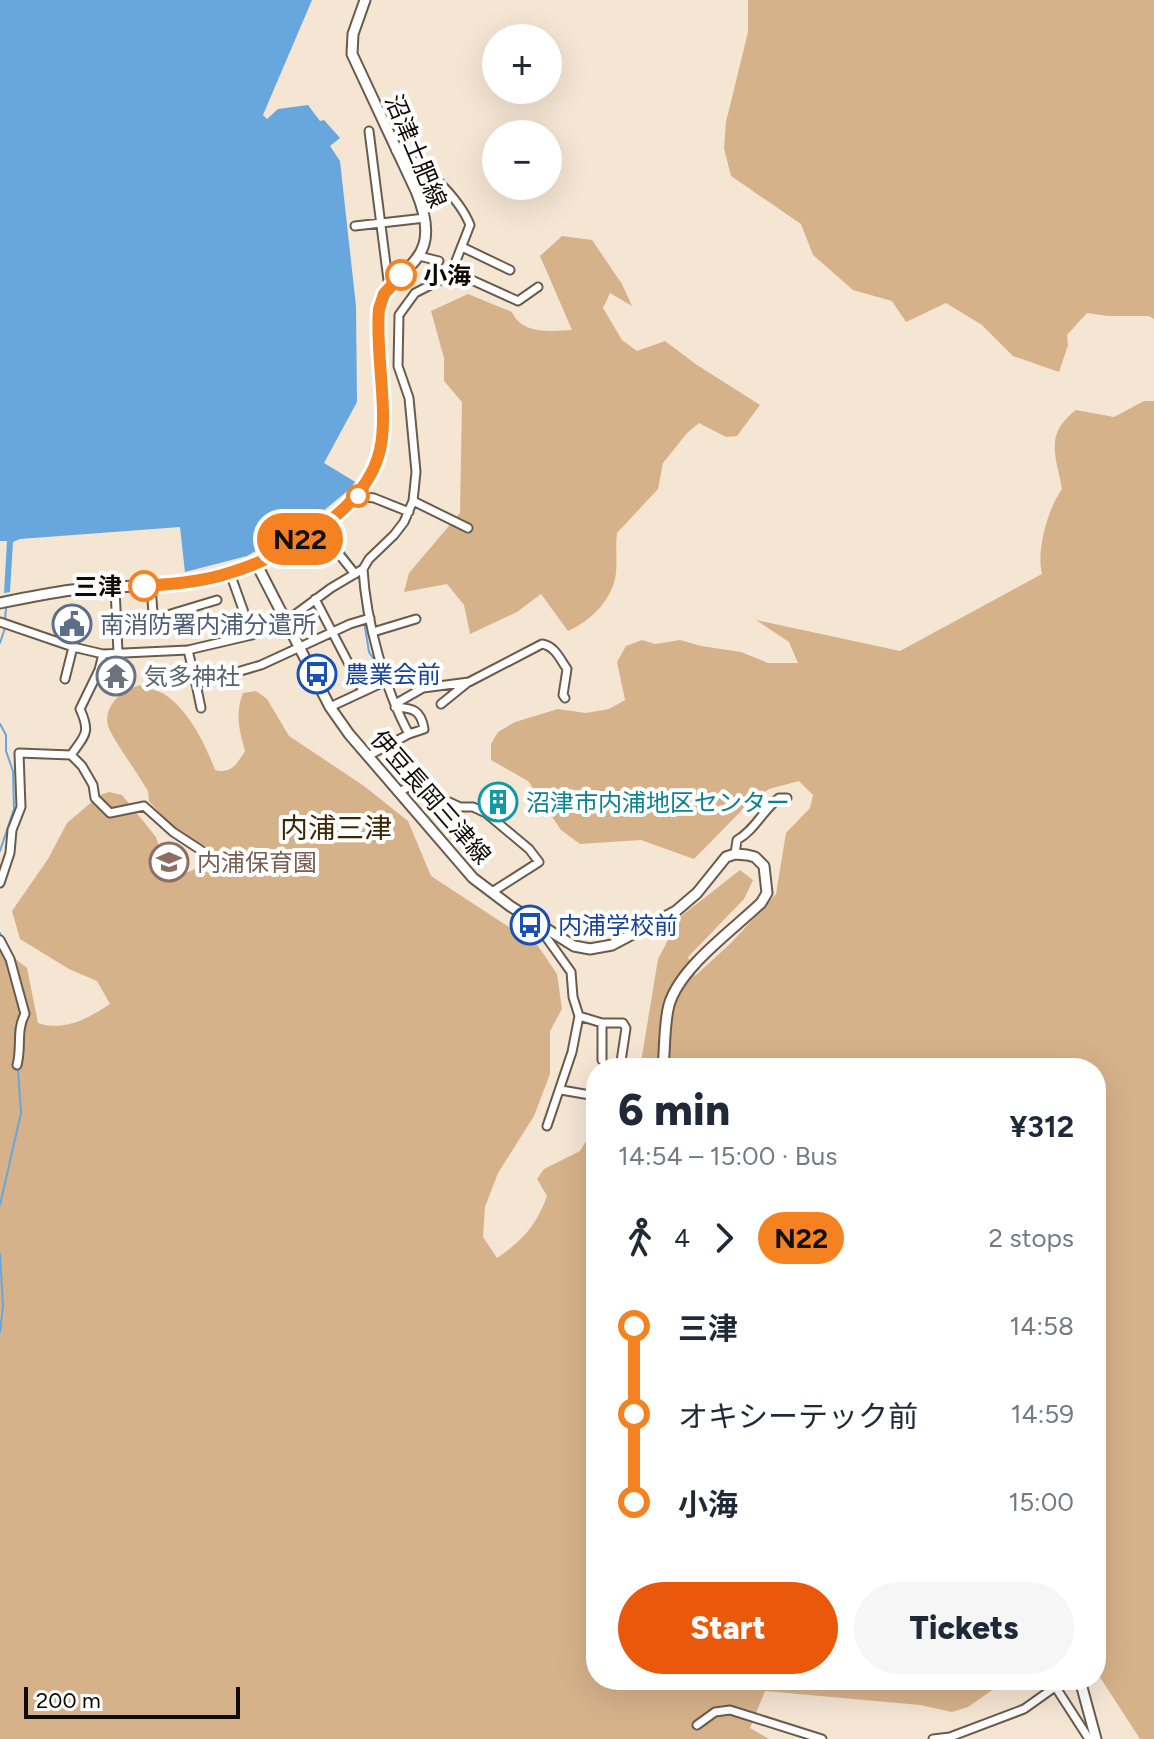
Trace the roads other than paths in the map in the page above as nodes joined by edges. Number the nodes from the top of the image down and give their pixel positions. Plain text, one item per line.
1 (365, 0) edge
2 (369, 131) dead end
3 (396, 151) junction
4 (451, 195) junction
5 (421, 204) junction
6 (425, 218) junction
7 (379, 224) junction
8 (355, 226) dead end
9 (462, 247) junction
10 (419, 256) junction
11 (439, 261) dead end
12 (510, 270) dead end
13 (452, 271) junction
14 (538, 287) dead end
15 (389, 288) junction
16 (358, 496) junction
17 (413, 501) junction
18 (409, 512) junction
19 (318, 528) junction
20 (468, 528) dead end
21 (256, 563) junction
22 (363, 569) junction
23 (230, 573) junction
24 (355, 574) junction
25 (151, 586) junction
26 (115, 588) junction
27 (315, 599) junction
28 (217, 600) dead end
29 (0, 603) edge
30 (370, 618) junction
31 (154, 619) junction
32 (416, 619) dead end
33 (285, 622) junction
34 (1, 625) edge
35 (117, 631) junction
36 (333, 632) junction
37 (373, 632) junction
38 (252, 635) junction
39 (73, 647) junction
40 (300, 649) junction
41 (188, 650) junction
42 (118, 653) junction
43 (103, 654) junction
44 (65, 679) dead end
45 (388, 680) junction
46 (469, 682) junction
47 (196, 684) junction
48 (363, 691) junction
49 (565, 698) dead end
50 (441, 704) dead end
51 (395, 705) junction
52 (330, 707) junction
53 (201, 708) dead end
54 (409, 734) junction
55 (71, 755) junction
56 (368, 756) junction
57 (399, 792) junction
58 (787, 798) dead end
59 (735, 854) junction
60 (219, 862) dead end
61 (0, 883) edge
62 (492, 892) junction
63 (536, 923) junction
64 (0, 940) edge
65 (579, 1016) junction
66 (602, 1023) junction
67 (602, 1058) edge
68 (622, 1058) edge
69 (664, 1058) edge
70 (17, 1065) dead end
71 (561, 1090) junction
72 (586, 1094) edge
73 (547, 1126) dead end
74 (1045, 1690) edge
75 (1058, 1690) edge
76 (1083, 1690) edge
77 (697, 1725) dead end
78 (822, 1739) edge
79 (933, 1739) edge
80 (1089, 1739) edge
81 (1096, 1739) edge

1 - 3 main road, 沼津土肥線
2 - 7 street
3 - 4 street
3 - 5 main road, 沼津土肥線
4 - 5 street
4 - 9 street
5 - 6 main road, 沼津土肥線
6 - 7 street
6 - 10 main road, 沼津土肥線
7 - 8 street
7 - 15 street
9 - 12 street
9 - 13 street
10 - 11 street
10 - 15 main road
13 - 14 street
13 - 17 street
15 - 16 main road
16 - 18 street
16 - 19 main road
17 - 18 street
17 - 20 street
18 - 22 street
19 - 21 main road
19 - 24 street
21 - 23 main road
21 - 33 main road, 伊豆長岡三津線
22 - 24 street
22 - 30 street
23 - 25 main road
23 - 38 street
24 - 27 street
25 - 26 main road
25 - 31 street
26 - 29 main road
26 - 35 street
27 - 33 street
27 - 36 street
28 - 31 street
30 - 36 street
30 - 37 street
31 - 35 street
32 - 37 street
33 - 38 street
33 - 40 main road, 伊豆長岡三津線
34 - 39 street
35 - 42 street
36 - 40 street
36 - 48 street
37 - 45 street
38 - 41 street
39 - 43 street
39 - 44 street
40 - 47 street
40 - 52 main road, 伊豆長岡三津線
41 - 42 street
41 - 47 street
42 - 43 street
43 - 55 street
45 - 48 street
45 - 51 street
46 - 49 street
46 - 50 street
46 - 51 street
47 - 53 street
48 - 52 street
51 - 54 street
51 - 54 street
52 - 56 main road, 伊豆長岡三津線
54 - 56 street
55 - 60 street
55 - 61 street
56 - 57 main road, 伊豆長岡三津線
57 - 62 main road, 伊豆長岡三津線
57 - 62 street
58 - 59 street
59 - 63 main road, 伊豆長岡三津線
59 - 69 main road
62 - 63 main road, 伊豆長岡三津線
63 - 65 street
64 - 70 street
65 - 66 street
65 - 71 street
66 - 67 street
66 - 68 street
71 - 72 street
71 - 73 street
74 - 79 street
75 - 80 street
76 - 81 main road
77 - 78 street

